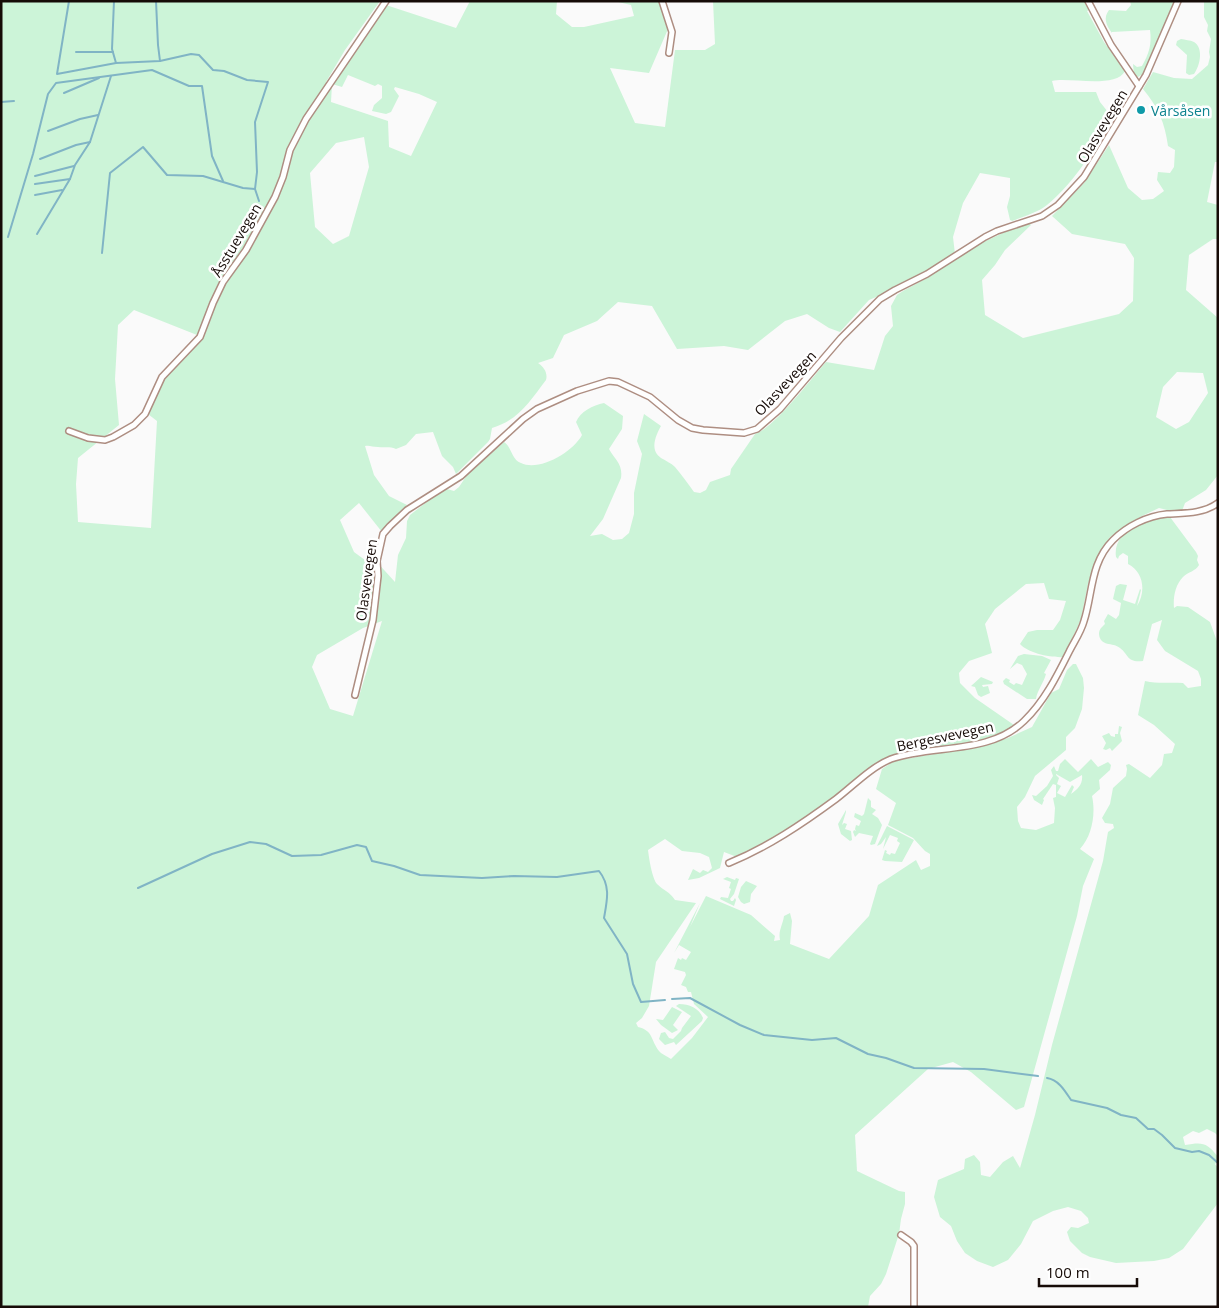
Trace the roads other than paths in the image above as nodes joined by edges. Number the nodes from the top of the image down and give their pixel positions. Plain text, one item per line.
1 (386, 1) edge
2 (662, 1) edge
3 (1088, 1) edge
4 (1178, 1) edge
5 (669, 53) dead end
6 (1139, 86) junction
7 (69, 431) dead end
8 (1218, 504) edge
9 (355, 695) dead end
10 (729, 863) dead end
11 (901, 1235) dead end
12 (914, 1307) edge

1 - 7 street, Åsstuevegen
2 - 5 street
3 - 6 street
4 - 6 street, Olasvevegen
6 - 9 street, Olasvevegen
8 - 10 street, Bergesvevegen
11 - 12 street

